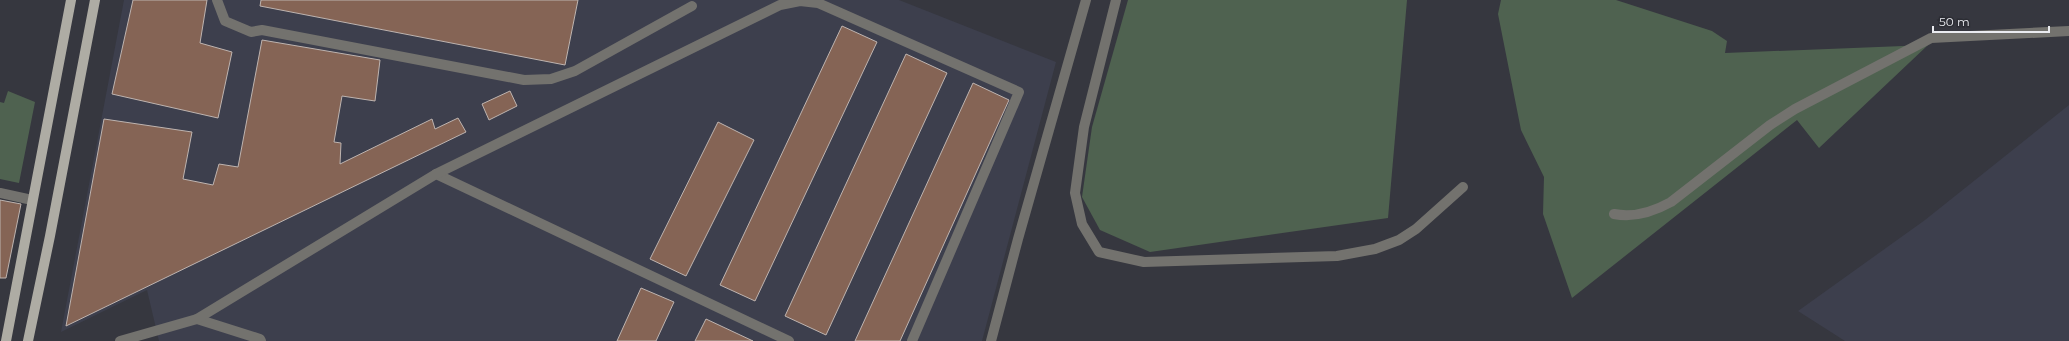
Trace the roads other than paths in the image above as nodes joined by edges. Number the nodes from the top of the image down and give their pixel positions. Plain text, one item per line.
1 (71, 0) edge
2 (95, 0) edge
3 (217, 0) edge
4 (1086, 0) edge
5 (1116, 0) edge
6 (692, 6) dead end
7 (2069, 31) edge
8 (436, 174) junction
9 (1463, 187) dead end
10 (0, 192) edge
11 (32, 200) junction
12 (1614, 214) dead end
13 (197, 319) junction
14 (6, 341) edge
15 (28, 341) edge
16 (120, 341) edge
17 (261, 341) edge
18 (789, 341) edge
19 (912, 341) edge
20 (991, 341) edge

1 - 11 main road
2 - 15 main road
3 - 6 street
4 - 20 street
5 - 9 street
7 - 12 street
8 - 13 street
8 - 18 street
8 - 19 street
10 - 11 street
11 - 14 main road
13 - 16 street
13 - 17 street

